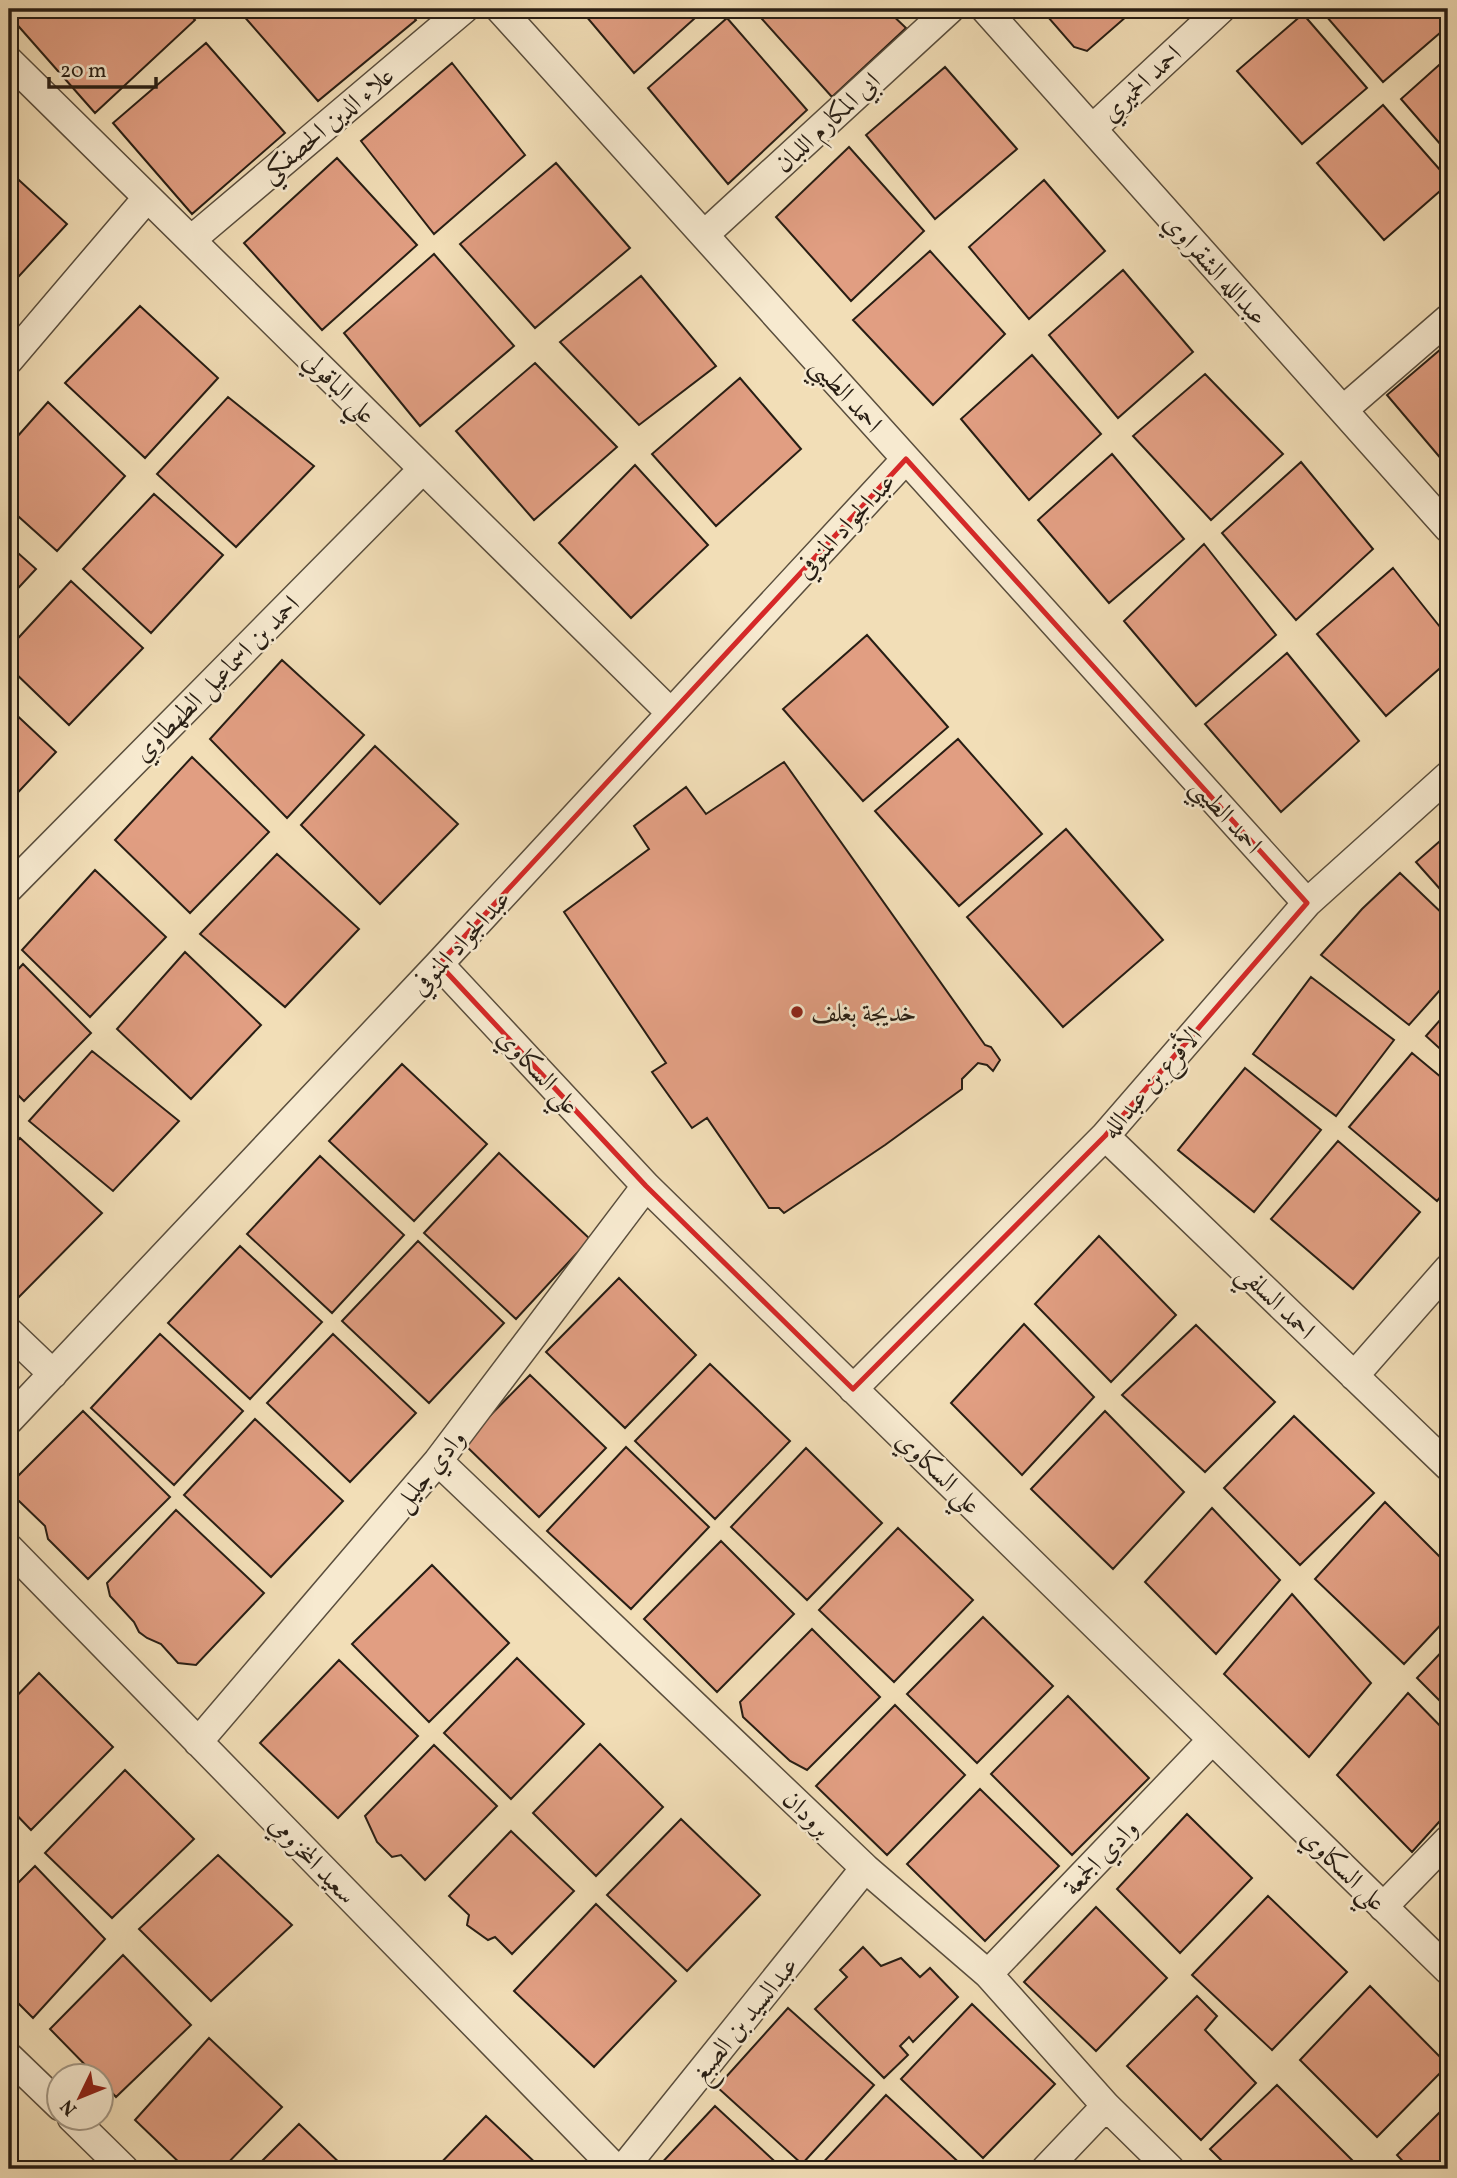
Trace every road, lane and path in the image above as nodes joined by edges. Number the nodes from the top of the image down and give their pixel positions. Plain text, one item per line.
1 (464, 9) edge
2 (500, 9) edge
3 (950, 9) edge
4 (985, 9) edge
5 (1221, 9) edge
6 (9, 61) edge
7 (1091, 129) junction
8 (147, 198) junction
9 (704, 235) junction
10 (191, 240) junction
11 (1448, 319) edge
12 (9, 360) edge
13 (1343, 410) junction
14 (906, 459) junction
15 (423, 469) junction
16 (1448, 528) edge
17 (671, 713) junction
18 (1448, 776) edge
19 (9, 888) edge
20 (1307, 904) junction
21 (439, 964) junction
22 (1105, 1136) junction
23 (646, 1186) junction
24 (1448, 1269) edge
25 (9, 1332) edge
26 (53, 1374) junction
27 (1354, 1376) junction
28 (853, 1389) junction
29 (9, 1420) edge
30 (438, 1461) junction
31 (1448, 1466) edge
32 (9, 1548) edge
33 (1212, 1740) junction
34 (198, 1742) junction
35 (1448, 1840) edge
36 (865, 1868) junction
37 (1383, 1906) junction
38 (1448, 1970) edge
39 (988, 1974) junction
40 (9, 2057) edge
41 (46, 2093) edge
42 (1106, 2106) junction
43 (86, 2132) edge
44 (124, 2169) edge
45 (616, 2169) edge
46 (623, 2169) edge
47 (1046, 2169) edge
48 (1170, 2169) edge

1 - 10 street, علاء الدين الحصفكي
2 - 9 street, احمد الطيبي
3 - 9 street, ابي المكارم اللبان
4 - 7 street, عبدالله الشقراوي
5 - 7 street, احمد الحميري
6 - 8 street, علي الباقولي
7 - 13 street, عبدالله الشقراوي
8 - 10 street, علي الباقولي
8 - 12 street
9 - 14 street, احمد الطيبي
10 - 15 street, علي الباقولي
11 - 13 street
13 - 16 street, عبدالله الشقراوي
14 - 17 street, عبدالجواد المنوفي
14 - 20 street, احمد الطيبي
15 - 17 street, علي الباقولي
15 - 19 street, احمد بن اسماعيل الطهطاوي
17 - 21 street, عبدالجواد المنوفي
18 - 20 street, الأقرع بن عبدالله
20 - 22 street, الأقرع بن عبدالله
21 - 23 street, علي السكاوي
21 - 26 street, عبدالجواد المنوفي
22 - 27 street, احمد السلفي
22 - 28 street, الأقرع بن عبدالله
23 - 28 street, علي السكاوي
23 - 30 street, وادي جليل
24 - 27 street
25 - 26 street
26 - 29 street, عبدالجواد المنوفي
27 - 31 street, احمد السلفي
28 - 33 street, علي السكاوي
30 - 34 street, وادي جليل
30 - 36 street, برودان
32 - 34 street, سعيد المخزومي
33 - 37 street, علي السكاوي
33 - 39 street, وادي الجمعة
34 - 45 street, سعيد المخزومي
35 - 37 street
36 - 39 street, برودان
36 - 46 street, عبدالسيد بن الصبغ
37 - 38 street, علي السكاوي
39 - 42 street, برودان
40 - 41 street
42 - 47 street
42 - 48 street, برودان
43 - 44 street

